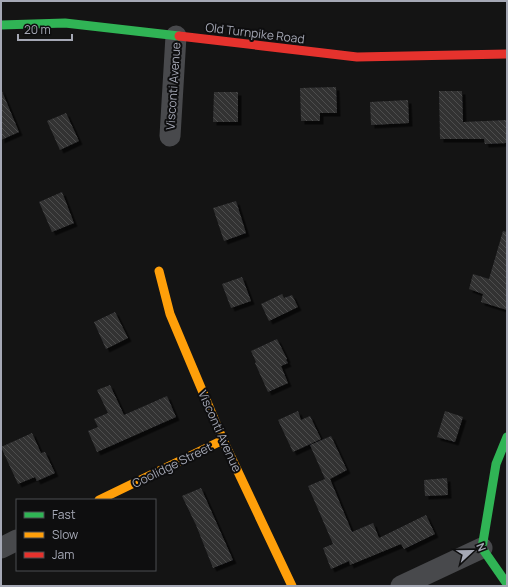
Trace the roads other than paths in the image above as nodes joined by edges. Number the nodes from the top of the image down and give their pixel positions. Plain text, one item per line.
1 (1, 25) edge
2 (176, 36) junction
3 (507, 54) edge
4 (170, 136) dead end
5 (159, 271) dead end
6 (507, 437) edge
7 (223, 440) junction
8 (101, 499) edge
9 (16, 540) edge
10 (1, 548) edge
11 (482, 548) junction
12 (507, 584) edge
13 (292, 586) edge
14 (401, 586) edge

1 - 2 street, Old Turnpike Road
2 - 3 street, Old Turnpike Road
2 - 4 street, Visconti Avenue
5 - 7 street, Visconti Avenue
6 - 11 street
7 - 8 street, Coolidge Street
7 - 13 street, Visconti Avenue
9 - 10 street
11 - 12 street
11 - 14 street

